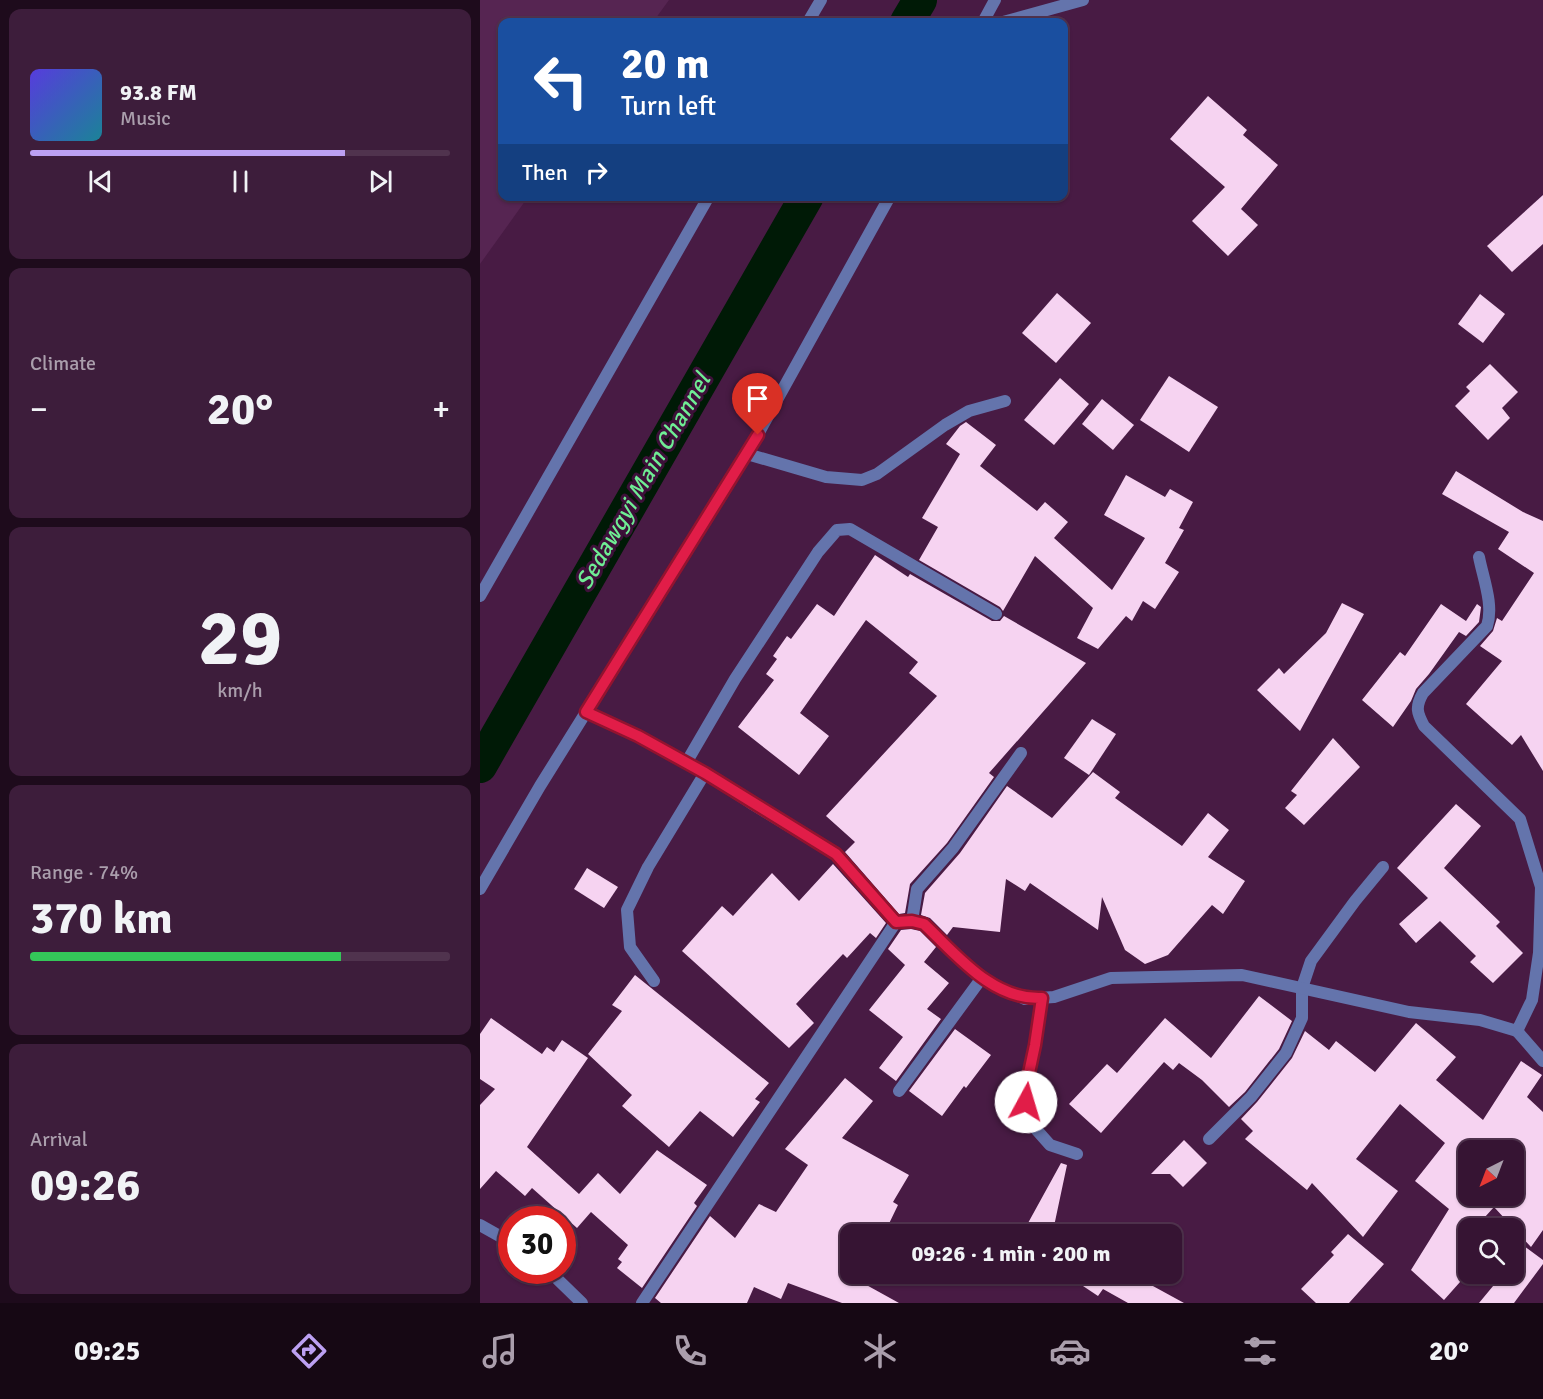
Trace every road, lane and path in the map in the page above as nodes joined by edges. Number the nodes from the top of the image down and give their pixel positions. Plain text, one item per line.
1 (821, 0) edge
2 (995, 0) edge
3 (1083, 0) edge
4 (810, 18) edge
5 (985, 18) edge
6 (1018, 18) edge
7 (706, 201) edge
8 (887, 201) edge
9 (1005, 401) dead end
10 (747, 454) junction
11 (1479, 557) dead end
12 (480, 596) edge
13 (996, 614) dead end
14 (586, 712) junction
15 (1021, 753) dead end
16 (686, 763) junction
17 (705, 773) junction
18 (1383, 867) dead end
19 (480, 889) edge
20 (912, 921) junction
21 (896, 922) junction
22 (981, 979) junction
23 (654, 981) dead end
24 (1302, 988) junction
25 (1042, 998) junction
26 (1517, 1031) junction
27 (1543, 1061) edge
28 (899, 1091) dead end
29 (1209, 1139) dead end
30 (1077, 1154) dead end
31 (480, 1225) edge
32 (498, 1235) edge
33 (562, 1284) edge
34 (582, 1303) edge
35 (642, 1303) edge

1 - 4 street
2 - 5 street
3 - 6 street
7 - 12 street
8 - 10 street
9 - 10 street
10 - 14 street
11 - 26 street
13 - 16 street
14 - 16 street
14 - 19 street
15 - 20 street
16 - 17 street
17 - 21 street
17 - 23 street
18 - 24 street
20 - 21 street
20 - 22 street
21 - 35 street
22 - 25 street
22 - 28 street
24 - 25 street
24 - 26 street
24 - 29 street
25 - 30 street
26 - 27 street
31 - 32 street
33 - 34 street

